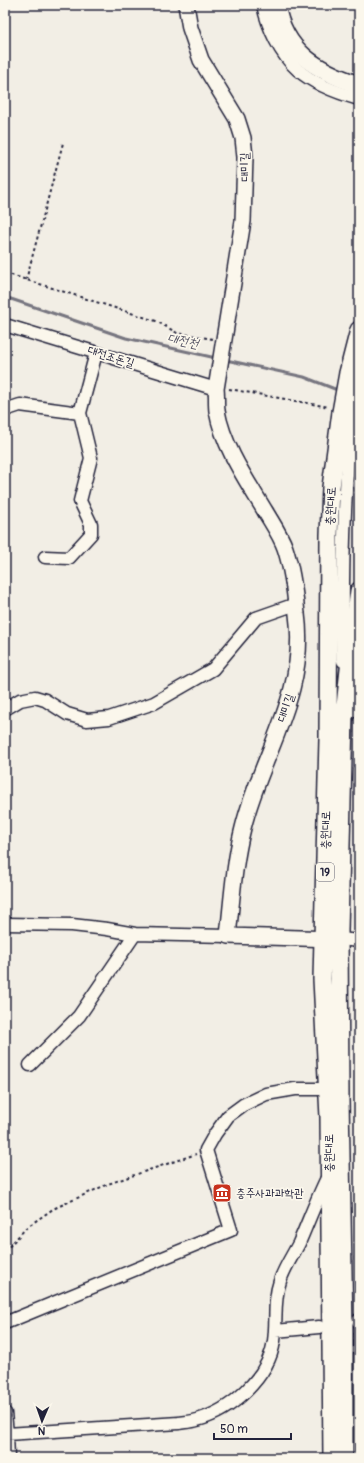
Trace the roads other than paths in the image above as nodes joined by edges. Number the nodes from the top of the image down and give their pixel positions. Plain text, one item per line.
1 (186, 5) edge
2 (263, 5) edge
3 (276, 5) edge
4 (359, 85) edge
5 (359, 100) edge
6 (5, 325) edge
7 (359, 330) edge
8 (96, 353) junction
9 (354, 377) edge
10 (217, 385) junction
11 (5, 410) edge
12 (342, 412) junction
13 (80, 413) junction
14 (45, 557) dead end
15 (296, 604) junction
16 (358, 605) edge
17 (359, 707) edge
18 (5, 709) edge
19 (344, 716) junction
20 (5, 924) edge
21 (135, 934) junction
22 (228, 936) junction
23 (332, 939) junction
24 (359, 941) edge
25 (30, 1065) dead end
26 (327, 1089) junction
27 (329, 1173) junction
28 (5, 1323) edge
29 (342, 1326) edge
30 (275, 1331) junction
31 (338, 1362) junction
32 (5, 1412) edge
33 (7, 1434) junction
34 (8, 1458) edge
35 (332, 1458) edge
36 (344, 1458) edge

1 - 10 main road, 대미길
2 - 5 street
3 - 4 highway
6 - 8 street, 대전조돈길
7 - 9 highway, 충원대로 / 19
8 - 10 street, 대전조돈길
8 - 13 street
9 - 12 highway, 충원대로 / 19, bridge
10 - 15 main road, 대미길
11 - 13 street
12 - 19 street
12 - 23 highway, 충원대로 / 19
13 - 14 street
15 - 18 street
15 - 22 main road, 대미길
16 - 19 highway, 충원대로
17 - 19 street
19 - 23 highway, 충원대로 / 19
20 - 21 street
21 - 22 street
21 - 25 street
22 - 23 main road
23 - 24 street
23 - 26 highway, 충원대로 / 19
23 - 29 highway, 충원대로 / 19
26 - 27 highway, 충원대로 / 19
26 - 28 street
27 - 29 highway, 충원대로 / 19
27 - 30 street
29 - 30 street
29 - 31 highway, 19
30 - 33 street
31 - 35 highway, 19
31 - 36 highway, 19
32 - 33 street
33 - 34 street

